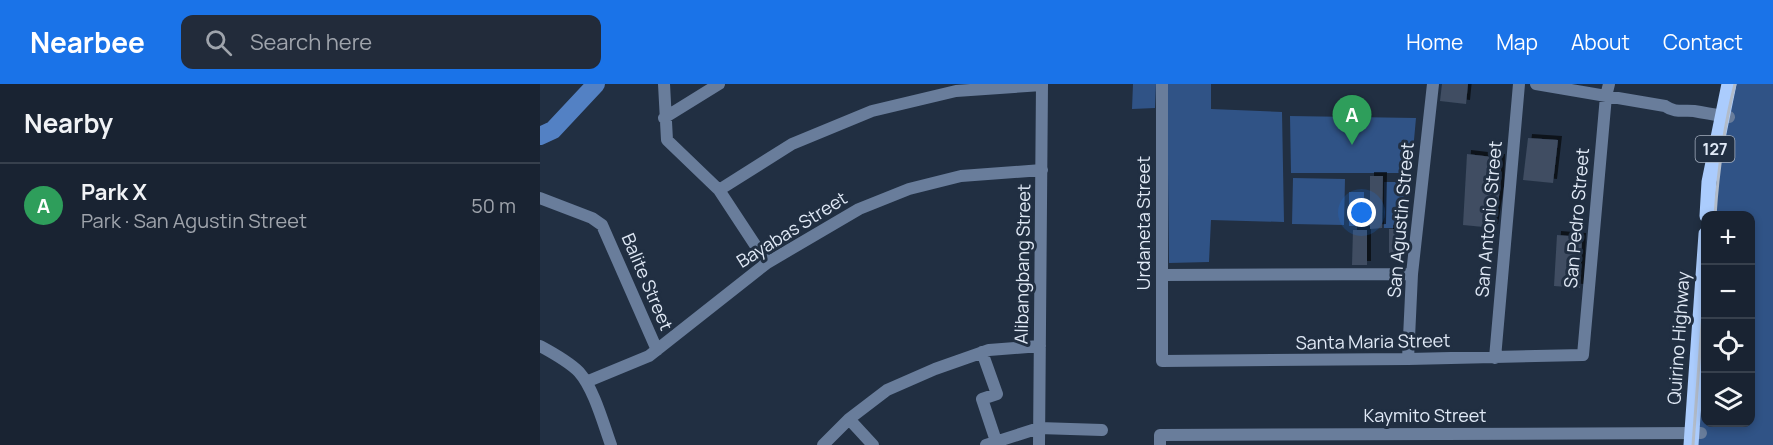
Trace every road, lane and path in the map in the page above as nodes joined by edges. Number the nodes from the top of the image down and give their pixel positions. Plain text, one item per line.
1 (663, 84) edge
2 (719, 84) edge
3 (1042, 84) edge
4 (1162, 84) edge
5 (1432, 84) edge
6 (1519, 84) edge
7 (1536, 84) edge
8 (1729, 84) edge
9 (1737, 84) edge
10 (1607, 90) edge
11 (1725, 117) junction
12 (664, 118) junction
13 (1041, 170) junction
14 (719, 190) junction
15 (540, 198) edge
16 (1707, 211) edge
17 (1717, 211) edge
18 (767, 263) junction
19 (1705, 265) edge
20 (1412, 274) junction
21 (1162, 275) junction
22 (1704, 319) edge
23 (540, 346) edge
24 (1040, 346) junction
25 (657, 350) junction
26 (982, 352) junction
27 (1583, 355) joint
28 (1495, 358) junction
29 (1408, 360) junction
30 (1162, 361) joint
31 (1702, 373) edge
32 (586, 382) junction
33 (849, 418) junction
34 (1039, 428) junction
35 (1102, 430) dead end
36 (1589, 439) edge
37 (1696, 439) edge
38 (1160, 440) edge
39 (991, 443) edge
40 (611, 445) edge
41 (823, 445) edge
42 (873, 445) edge
43 (1039, 445) edge

1 - 12 street
2 - 12 street
3 - 13 street, Alibangbang Street
3 - 14 street
4 - 21 street, Urdaneta Street
5 - 20 street, San Agustin Street
6 - 28 street, San Antonio Street
7 - 10 street
8 - 11 main road, 127
9 - 11 main road, 127
10 - 11 street
10 - 27 street, San Pedro Street
11 - 16 main road, 127
11 - 17 main road, 127
12 - 14 street
13 - 18 street, Bayabas Street
13 - 24 street, Alibangbang Street
14 - 18 street
15 - 25 street, Balite Street
18 - 25 street, Bayabas Street
19 - 22 main road, Quirino Highway
20 - 21 street
20 - 29 street, San Agustin Street
21 - 30 street, Urdaneta Street
23 - 32 street
24 - 26 street
24 - 34 street, Alibangbang Street
25 - 32 street, Bayabas Street
26 - 33 street
26 - 39 street
27 - 28 street, Santa Maria Street
28 - 29 street, Santa Maria Street
29 - 30 street, Santa Maria Street
31 - 37 main road, Quirino Highway
32 - 40 street
33 - 41 street
33 - 42 street
34 - 35 street
34 - 39 street
34 - 43 street, Alibangbang Street
36 - 37 street, Kaymito Street
36 - 38 street, Kaymito Street

